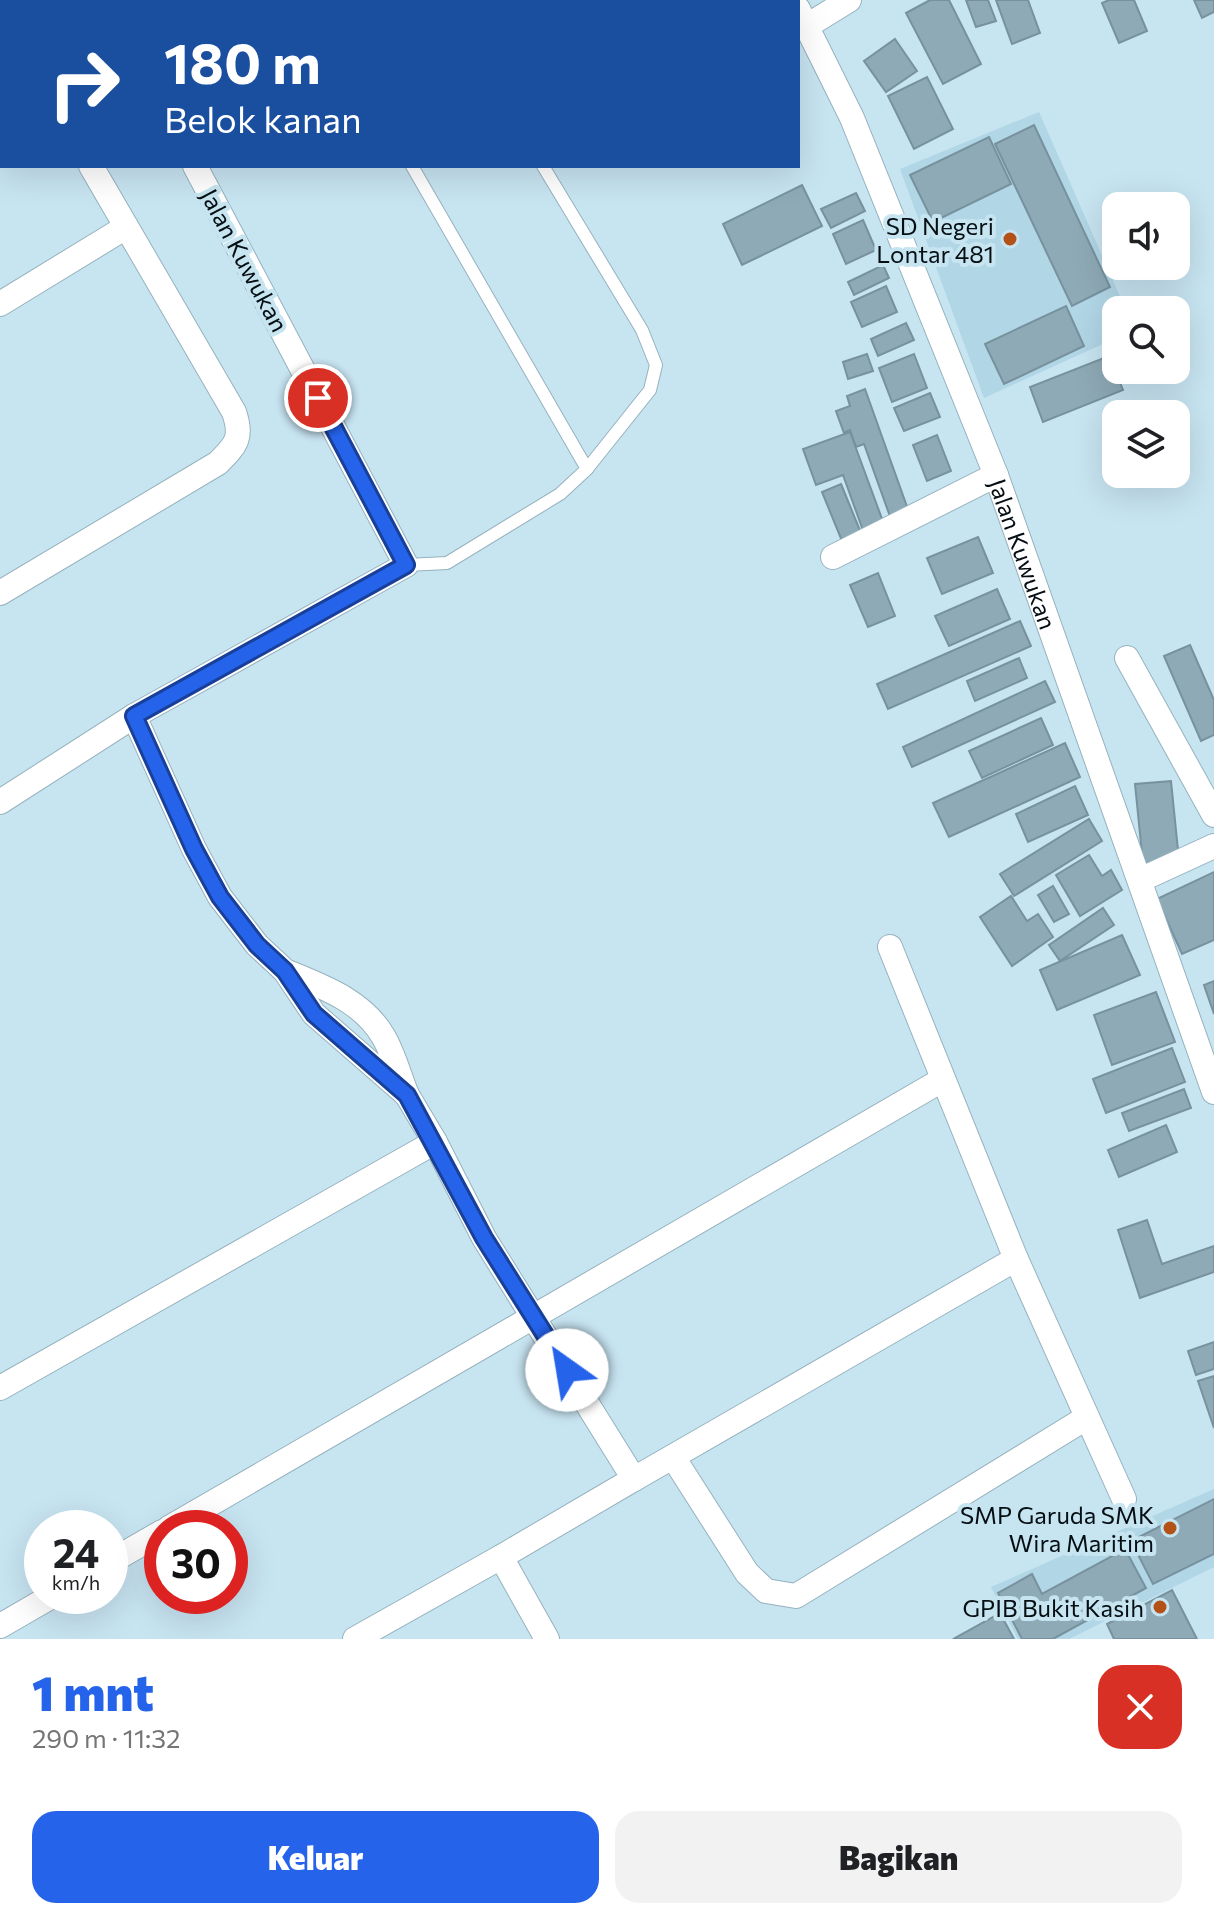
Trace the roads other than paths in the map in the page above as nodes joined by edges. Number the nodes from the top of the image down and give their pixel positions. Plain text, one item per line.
1 (849, 0) edge
2 (803, 18) edge
3 (92, 168) edge
4 (196, 168) edge
5 (413, 168) edge
6 (544, 168) edge
7 (126, 227) junction
8 (0, 304) edge
9 (587, 469) junction
10 (996, 475) junction
11 (833, 557) dead end
12 (406, 565) junction
13 (0, 593) edge
14 (1127, 658) dead end
15 (134, 716) junction
16 (0, 802) edge
17 (1214, 815) edge
18 (1214, 846) edge
19 (1140, 880) junction
20 (890, 947) dead end
21 (285, 971) junction
22 (942, 1080) junction
23 (1214, 1092) edge
24 (407, 1095) junction
25 (435, 1142) junction
26 (1016, 1259) junction
27 (533, 1316) junction
28 (0, 1388) edge
29 (1086, 1418) junction
30 (673, 1457) junction
31 (634, 1479) junction
32 (1124, 1499) dead end
33 (200, 1510) edge
34 (501, 1557) junction
35 (24, 1612) edge
36 (0, 1626) edge
37 (355, 1639) edge
38 (547, 1639) edge

1 - 2 street
2 - 10 street, Jalan Kuwukan
3 - 7 street
4 - 12 street, Jalan Kuwukan
5 - 9 lane
6 - 9 lane
7 - 8 street
7 - 13 street
9 - 12 lane
10 - 11 street
10 - 19 street, Jalan Kuwukan
12 - 15 street
14 - 17 street
15 - 16 street
15 - 21 street
18 - 19 street
19 - 23 street, Jalan Kuwukan
20 - 22 street
21 - 24 street
21 - 24 street
22 - 26 street
22 - 27 street
24 - 25 street
25 - 27 street
25 - 28 street
26 - 29 street
26 - 30 street
27 - 31 street
27 - 33 street
29 - 30 street
29 - 32 street
30 - 31 street
31 - 34 street
34 - 37 street
34 - 38 street
35 - 36 street

